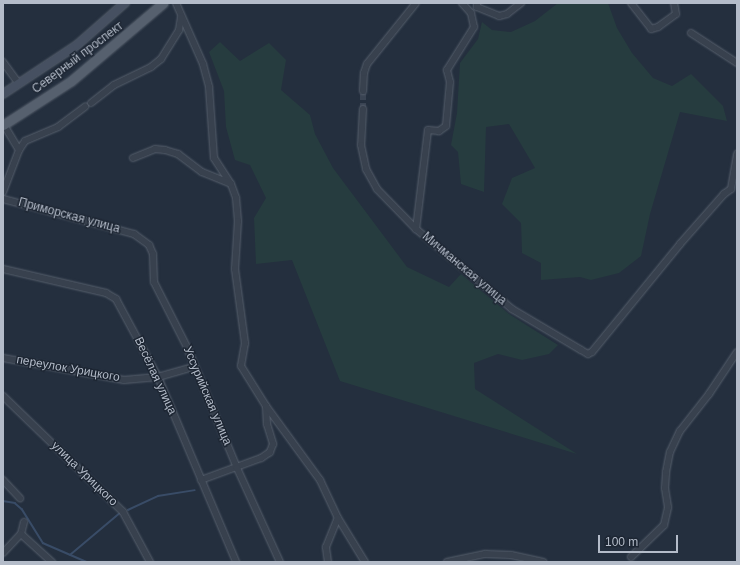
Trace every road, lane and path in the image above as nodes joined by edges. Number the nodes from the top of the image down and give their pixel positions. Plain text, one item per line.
1 (125, 3) edge
2 (163, 3) edge
3 (176, 3) edge
4 (416, 3) edge
5 (462, 3) edge
6 (478, 3) edge
7 (521, 3) edge
8 (631, 3) edge
9 (674, 3) edge
10 (181, 16) junction
11 (691, 32) dead end
12 (3, 62) edge
13 (737, 63) edge
14 (19, 84) junction
15 (364, 91) tunnel mouth
16 (3, 94) edge
17 (91, 103) dead end
18 (85, 107) dead end
19 (363, 109) tunnel mouth
20 (4, 125) edge
21 (20, 150) junction
22 (737, 154) edge
23 (133, 158) dead end
24 (231, 184) junction
25 (3, 192) edge
26 (3, 198) edge
27 (416, 229) junction
28 (134, 234) joint
29 (3, 269) edge
30 (737, 352) edge
31 (3, 358) edge
32 (194, 367) junction
33 (158, 377) junction
34 (3, 396) edge
35 (266, 406) junction
36 (237, 468) junction
37 (3, 480) edge
38 (201, 480) junction
39 (20, 498) dead end
40 (338, 518) junction
41 (24, 522) dead end
42 (21, 534) junction
43 (3, 553) edge
44 (631, 557) dead end
45 (52, 562) edge
46 (150, 562) edge
47 (236, 562) edge
48 (280, 562) edge
49 (328, 562) edge
50 (365, 562) edge
51 (447, 562) edge
52 (543, 562) edge

1 - 14 street
2 - 20 main road, Северный проспект
3 - 10 street
4 - 15 street
5 - 27 street, Мичманская улица
6 - 7 street
8 - 9 street
10 - 17 street
10 - 24 street
11 - 13 street
12 - 14 street
14 - 16 street
18 - 21 street
19 - 27 street
20 - 21 street
21 - 25 street
22 - 27 street, Мичманская улица
23 - 24 street
24 - 35 street
26 - 28 street, Приморская улица
28 - 32 street, Уссурийская улица
29 - 33 street, Весёлая улица
30 - 44 street
31 - 33 street, переулок Урицкого
32 - 33 street, переулок Урицкого
32 - 36 street, Уссурийская улица
33 - 38 street, Весёлая улица
34 - 46 street, улица Урицкого
35 - 36 street
35 - 40 street
36 - 38 street
36 - 48 street, Уссурийская улица
37 - 39 street
38 - 47 street, Весёлая улица
40 - 49 street
40 - 50 street
41 - 42 street
42 - 43 street
42 - 45 street
51 - 52 street

